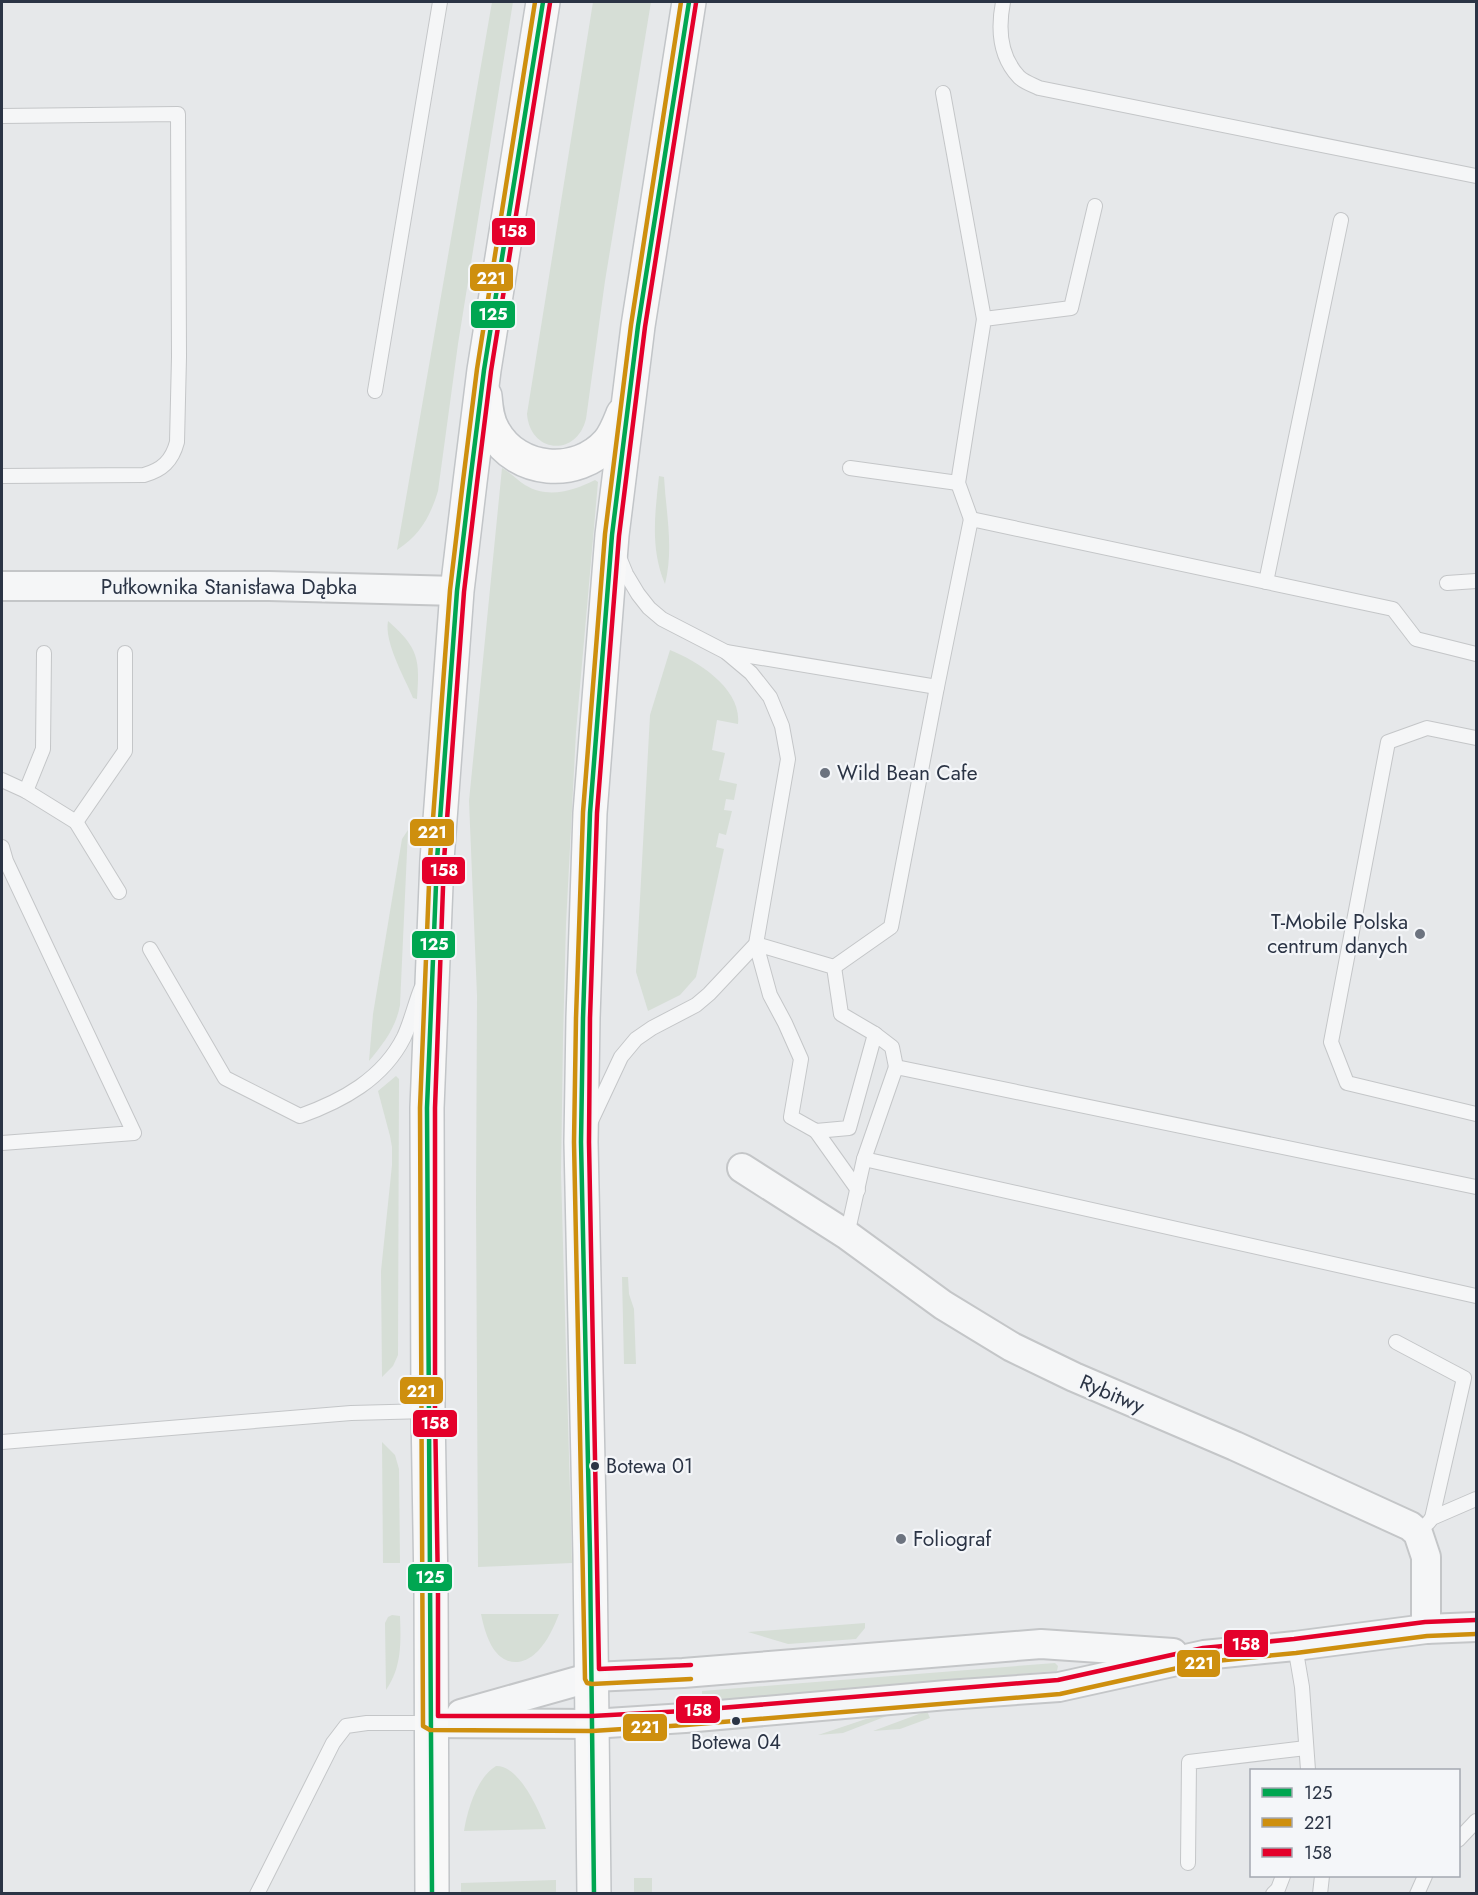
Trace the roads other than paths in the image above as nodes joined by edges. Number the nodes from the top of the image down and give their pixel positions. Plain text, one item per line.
1 (440, 2) edge
2 (543, 2) edge
3 (689, 2) edge
4 (1003, 2) edge
5 (944, 93) dead end
6 (2, 116) edge
7 (1476, 176) edge
8 (1095, 206) dead end
9 (1341, 220) dead end
10 (984, 319) junction
11 (484, 370) junction
12 (375, 391) dead end
13 (630, 394) junction
14 (850, 468) dead end
15 (2, 476) edge
16 (958, 483) junction
17 (971, 519) junction
18 (612, 535) junction
19 (1266, 582) junction
20 (1476, 582) edge
21 (1447, 583) dead end
22 (2, 586) edge
23 (457, 591) junction
24 (726, 652) junction
25 (44, 653) dead end
26 (125, 653) dead end
27 (1476, 654) edge
28 (937, 687) junction
29 (1476, 738) edge
30 (2, 780) edge
31 (26, 791) junction
32 (76, 822) junction
33 (2, 847) edge
34 (119, 892) dead end
35 (756, 944) junction
36 (150, 949) dead end
37 (432, 956) junction
38 (834, 967) junction
39 (875, 1034) junction
40 (896, 1067) junction
41 (1476, 1114) edge
42 (816, 1131) junction
43 (581, 1142) junction
44 (2, 1143) edge
45 (864, 1160) junction
46 (742, 1168) dead end
47 (1476, 1187) edge
48 (858, 1190) junction
49 (847, 1235) junction
50 (1476, 1296) edge
51 (1396, 1342) dead end
52 (428, 1411) junction
53 (2, 1442) edge
54 (1476, 1499) edge
55 (1425, 1525) junction
56 (1476, 1627) edge
57 (1426, 1629) junction
58 (1295, 1646) junction
59 (1204, 1655) junction
60 (592, 1677) junction
61 (430, 1724) junction
62 (592, 1724) junction
63 (1306, 1748) junction
64 (1308, 1769) edge
65 (1476, 1821) edge
66 (1460, 1838) edge
67 (1188, 1863) dead end
68 (1282, 1877) edge
69 (1322, 1877) edge
70 (1424, 1877) edge
71 (257, 1893) edge
72 (432, 1893) edge
73 (594, 1893) edge
74 (1273, 1893) edge
75 (1320, 1893) edge
76 (1417, 1893) edge

1 - 12 lane
2 - 11 main road
3 - 13 main road
4 - 7 lane
5 - 10 lane
6 - 15 lane
8 - 10 lane
9 - 19 lane
10 - 16 lane
11 - 13 main road
11 - 23 main road
13 - 18 main road
14 - 16 lane
16 - 17 lane
17 - 19 lane
17 - 28 lane
18 - 24 lane
18 - 43 main road
19 - 27 lane
20 - 21 lane
22 - 23 street, Pułkownika Stanisława Dąbka
23 - 37 main road
24 - 28 lane
24 - 35 lane
25 - 31 lane
26 - 32 lane
28 - 38 lane
29 - 41 lane
30 - 31 lane
31 - 32 lane
32 - 34 lane
33 - 44 lane
35 - 38 lane
35 - 42 lane
35 - 43 lane
36 - 37 lane
37 - 52 main road
38 - 39 lane
39 - 40 lane
39 - 42 lane
40 - 45 lane
40 - 47 lane
42 - 48 lane
43 - 60 main road
45 - 48 lane
45 - 50 lane
46 - 49 street, Rybitwy
48 - 49 lane
49 - 55 street, Rybitwy
51 - 55 lane
52 - 53 lane
52 - 61 main road
54 - 55 lane
55 - 57 street
56 - 57 street
57 - 58 street
58 - 59 street
58 - 63 lane
59 - 60 street
59 - 62 street
60 - 61 street
60 - 62 main road
61 - 62 street
61 - 71 lane
61 - 72 main road
62 - 73 main road
63 - 64 lane
63 - 67 lane
65 - 66 lane
68 - 74 lane
69 - 75 lane
70 - 76 lane

